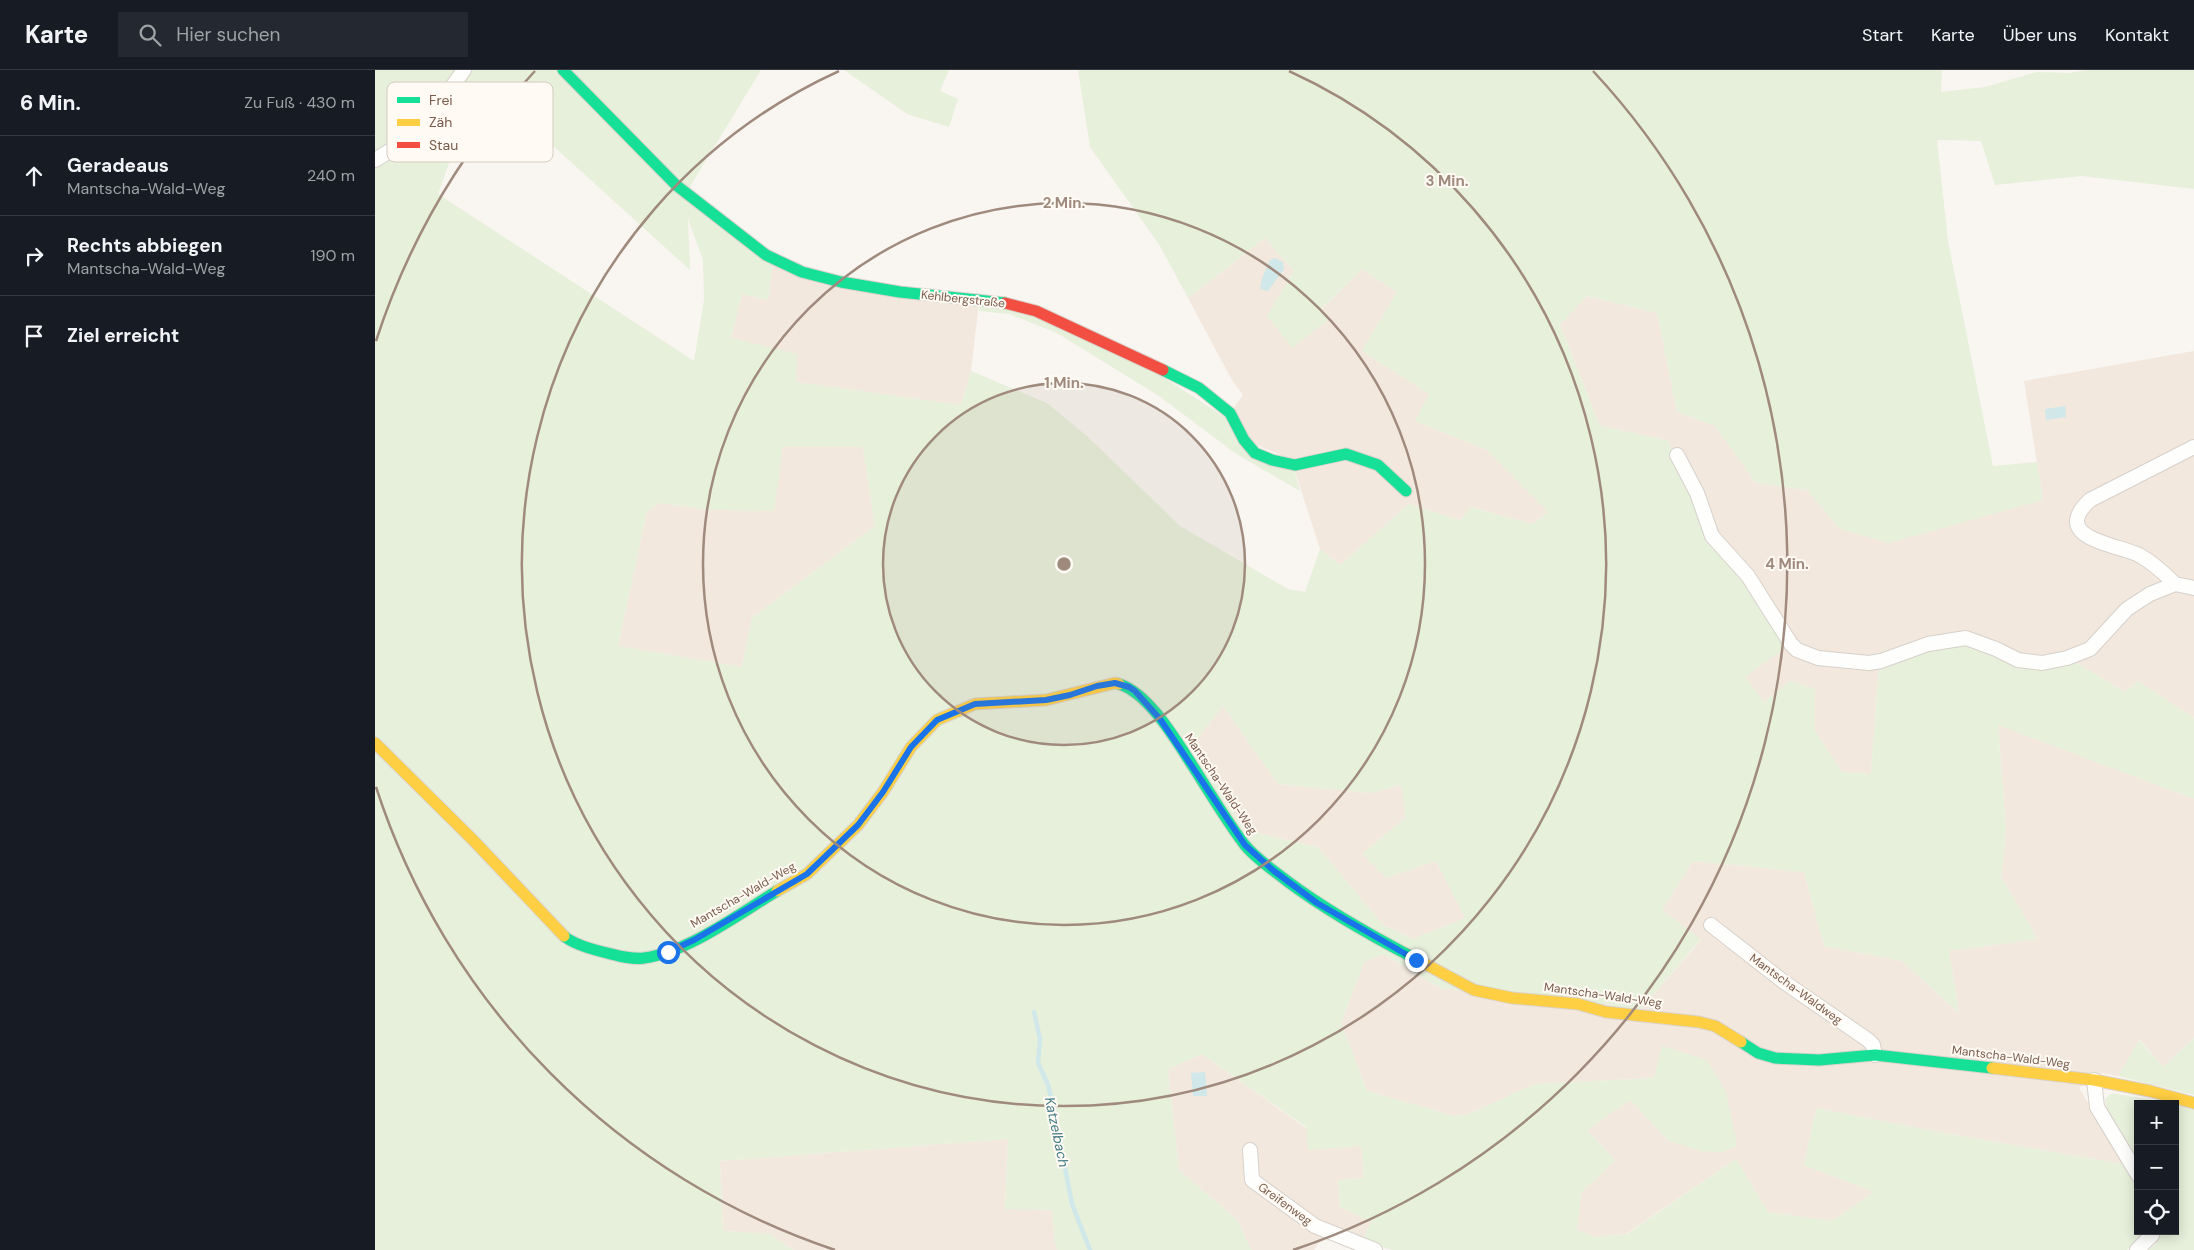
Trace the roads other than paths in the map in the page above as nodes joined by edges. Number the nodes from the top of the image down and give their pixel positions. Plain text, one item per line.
1 (464, 70) edge
2 (563, 70) edge
3 (455, 82) edge
4 (387, 152) edge
5 (375, 160) edge
6 (2194, 446) edge
7 (1677, 456) dead end
8 (1406, 490) dead end
9 (2175, 584) junction
10 (2194, 588) edge
11 (375, 743) edge
12 (1711, 925) dead end
13 (1875, 1055) junction
14 (2094, 1080) junction
15 (2194, 1103) edge
16 (1250, 1150) dead end
17 (2134, 1168) edge
18 (2152, 1235) edge
19 (1375, 1250) edge
20 (2137, 1250) edge

1 - 3 street
2 - 8 street, Kehlbergstraße
4 - 5 street
6 - 9 street
7 - 9 street
9 - 10 street
11 - 13 street, Mantscha-Wald-Weg
12 - 13 street, Mantscha-Waldweg
13 - 14 street, Mantscha-Wald-Weg
14 - 15 street, Mantscha-Wald-Weg
14 - 17 street
16 - 19 street, Greifenweg
18 - 20 street

